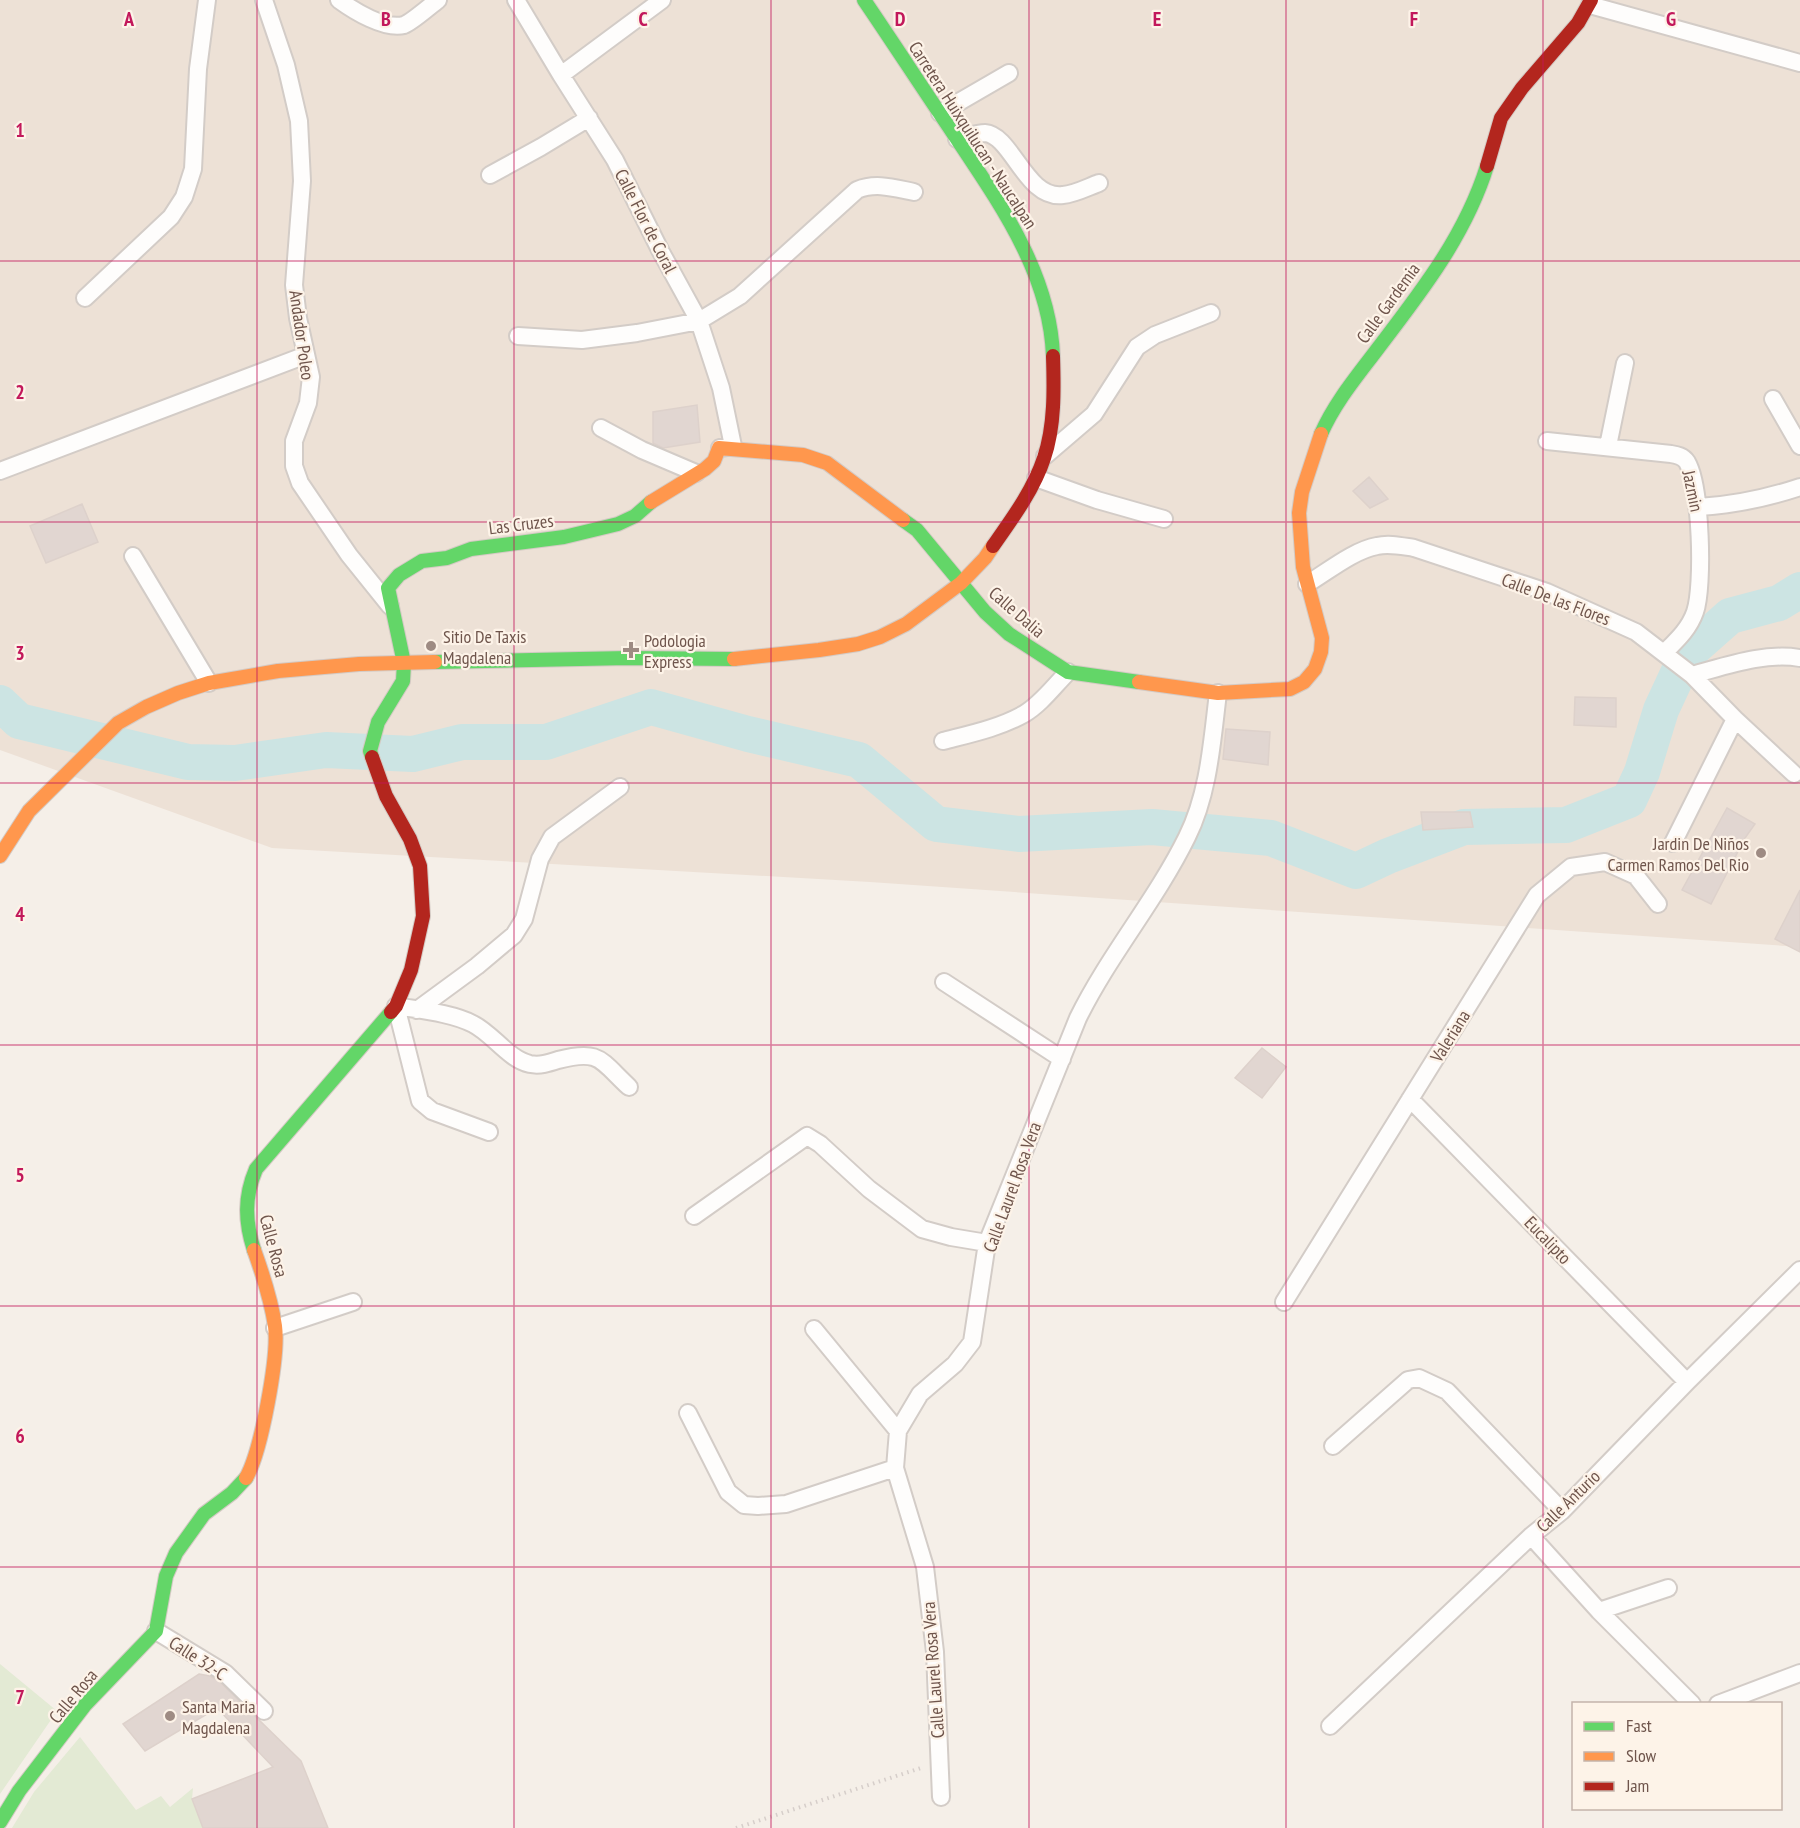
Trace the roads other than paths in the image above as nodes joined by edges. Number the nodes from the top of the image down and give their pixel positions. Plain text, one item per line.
1 (207, 0) edge
2 (264, 0) edge
3 (339, 0) edge
4 (438, 0) edge
5 (516, 0) edge
6 (662, 0) edge
7 (864, 0) edge
8 (1591, 2) edge
9 (1800, 63) edge
10 (1009, 73) dead end
11 (561, 75) junction
12 (940, 113) junction
13 (589, 118) junction
14 (957, 139) junction
15 (490, 175) dead end
16 (1099, 183) dead end
17 (914, 192) dead end
18 (85, 298) dead end
19 (1211, 313) dead end
20 (699, 321) junction
21 (518, 336) dead end
22 (306, 355) junction
23 (1625, 363) dead end
24 (1773, 399) dead end
25 (601, 428) dead end
26 (1547, 441) dead end
27 (1608, 446) junction
28 (1800, 446) edge
29 (719, 448) junction
30 (1045, 456) junction
31 (0, 471) edge
32 (696, 473) junction
33 (1036, 478) junction
34 (1800, 487) edge
35 (1699, 507) junction
36 (1164, 519) dead end
37 (133, 556) dead end
38 (962, 584) junction
39 (1307, 584) junction
40 (390, 606) junction
41 (1321, 652) joint
42 (1666, 653) junction
43 (1800, 658) edge
44 (404, 663) junction
45 (1068, 672) junction
46 (1692, 674) junction
47 (208, 683) junction
48 (1218, 693) junction
49 (1735, 719) junction
50 (943, 741) dead end
51 (1794, 774) dead end
52 (620, 787) dead end
53 (1673, 843) dead end
54 (0, 856) edge
55 (1658, 904) dead end
56 (944, 982) dead end
57 (396, 1006) junction
58 (417, 1010) junction
59 (1062, 1059) junction
60 (629, 1087) dead end
61 (1410, 1099) junction
62 (489, 1132) dead end
63 (694, 1216) dead end
64 (987, 1244) junction
65 (1800, 1270) edge
66 (353, 1302) dead end
67 (1284, 1302) dead end
68 (275, 1328) junction
69 (814, 1329) dead end
70 (1686, 1382) junction
71 (688, 1413) dead end
72 (898, 1431) junction
73 (1333, 1446) dead end
74 (895, 1468) junction
75 (1562, 1511) junction
76 (1531, 1536) junction
77 (1668, 1588) dead end
78 (1599, 1611) junction
79 (156, 1631) junction
80 (1800, 1673) edge
81 (1690, 1702) edge
82 (1723, 1702) edge
83 (264, 1711) dead end
84 (1330, 1726) dead end
85 (941, 1797) dead end
86 (0, 1822) edge

1 - 18 street
2 - 22 street, Andador Poleo
3 - 4 street
5 - 11 street, Calle Flor de Coral
6 - 11 street
7 - 12 street, Carretera Huixquilucan - Naucalpan
8 - 9 street
8 - 39 street, Calle Gardemia
10 - 12 street
11 - 13 street, Calle Flor de Coral
12 - 14 street, Carretera Huixquilucan - Naucalpan
13 - 15 street
13 - 20 street, Calle Flor de Coral
14 - 16 street
14 - 30 street, Carretera Huixquilucan - Naucalpan
17 - 20 street
19 - 30 street
20 - 21 street
20 - 29 street, Calle Flor de Coral
22 - 31 street
22 - 40 street, Andador Poleo
23 - 27 street
24 - 28 street
25 - 32 street
26 - 27 street, Jazmin
27 - 35 street, Jazmin
29 - 32 street, Las Cruzes
29 - 38 street, Calle Dalia
30 - 33 street, Carretera Huixquilucan - Naucalpan
32 - 40 street, Las Cruzes
33 - 36 street
33 - 38 street, Carretera Huixquilucan - Naucalpan
34 - 35 street
35 - 42 street, Jazmin
37 - 47 street
38 - 44 street, Carretera Huixquilucan - Naucalpan
38 - 45 street, Calle Dalia
39 - 41 street, Calle Gardemia
39 - 42 street, Calle De las Flores
40 - 44 street, Las Cruzes
41 - 48 street, Calle Dalia
42 - 46 street, Calle De las Flores
43 - 46 street
44 - 47 street, Carretera Huixquilucan - Naucalpan
44 - 57 street, Calle Rosa
45 - 48 street, Calle Dalia
45 - 50 street
46 - 49 street, Calle De las Flores
47 - 54 street, Carretera Huixquilucan - Naucalpan
48 - 59 street, Calle Laurel Rosa Vera
49 - 51 street, Calle De las Flores
49 - 53 street
52 - 58 street
55 - 61 street, Valeriana
56 - 59 street
57 - 58 street
57 - 62 street
57 - 68 street, Calle Rosa
58 - 60 street
59 - 64 street, Calle Laurel Rosa Vera
61 - 67 street, Valeriana
61 - 70 street, Eucalipto
63 - 64 street
64 - 72 street, Calle Laurel Rosa Vera
65 - 70 street, Calle Anturio
66 - 68 street
68 - 79 street, Calle Rosa
69 - 72 street
70 - 75 street, Calle Anturio
71 - 74 street
72 - 74 street, Calle Laurel Rosa Vera
73 - 75 street
74 - 85 street, Calle Laurel Rosa Vera
75 - 76 street, Calle Anturio
76 - 78 street
76 - 84 street, Calle Anturio
77 - 78 street
78 - 81 street
79 - 83 street, Calle 32-C
79 - 86 street, Calle Rosa
80 - 82 street

